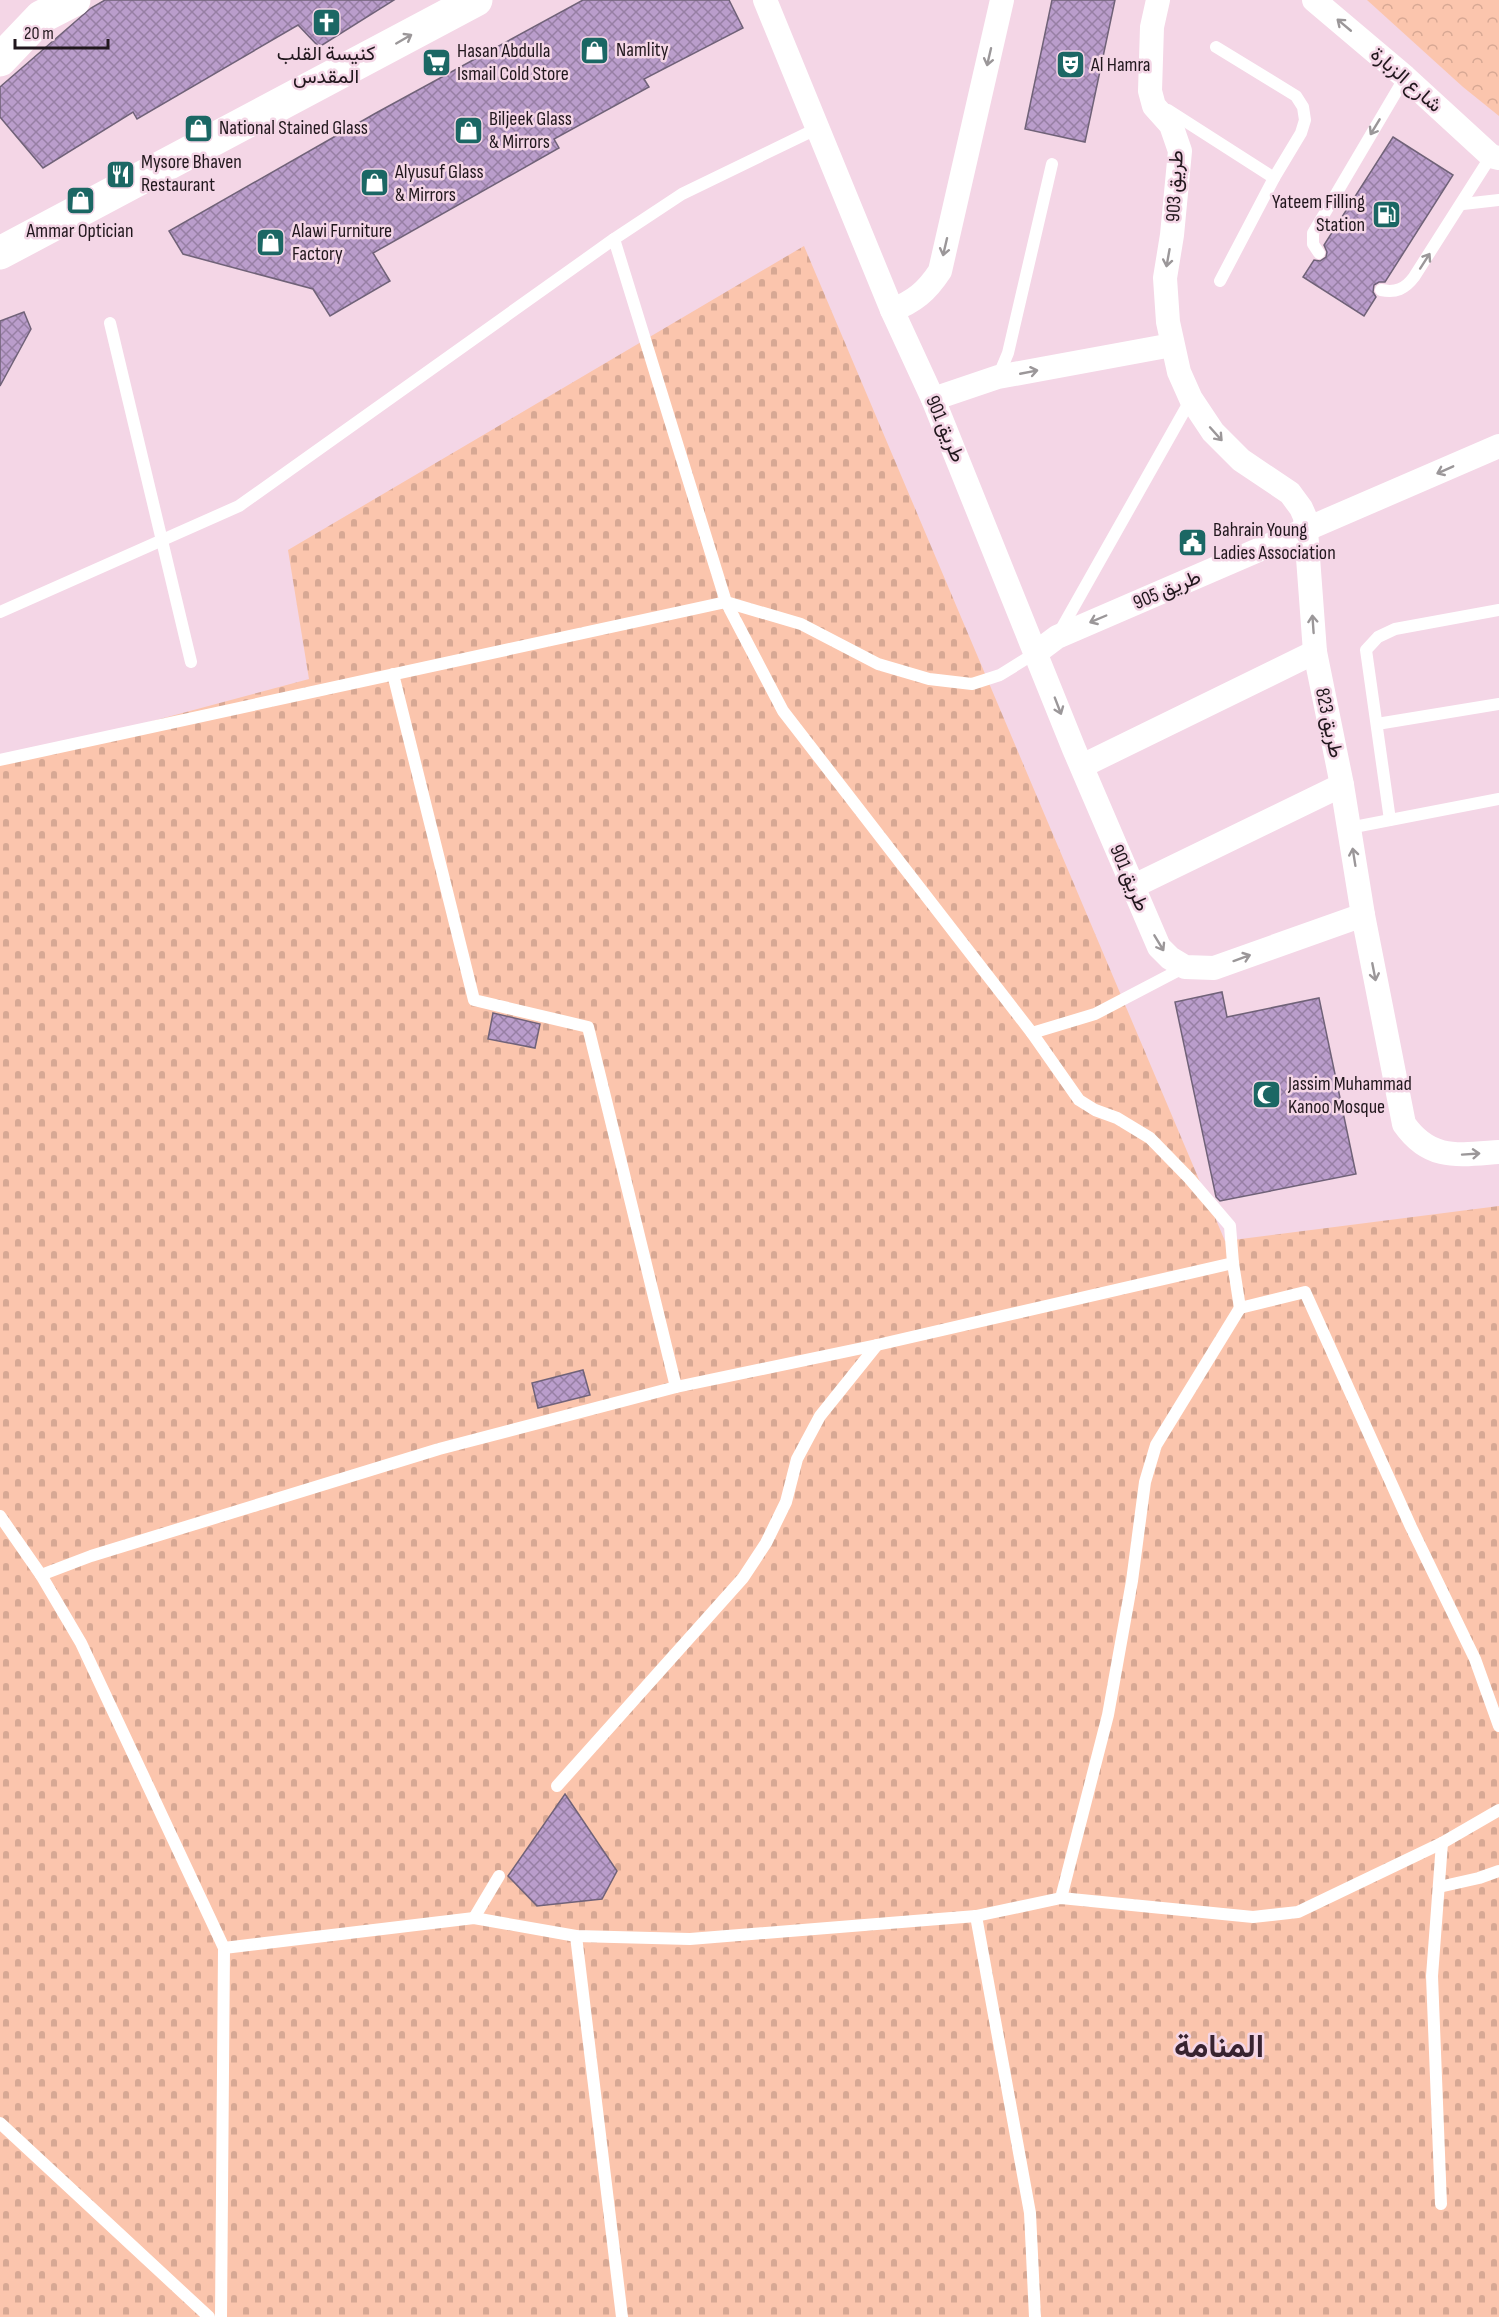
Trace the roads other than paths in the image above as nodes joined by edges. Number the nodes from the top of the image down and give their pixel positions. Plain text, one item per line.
1 (74, 0) edge
2 (476, 0) edge
3 (765, 0) edge
4 (1002, 0) edge
5 (1158, 0) edge
6 (1314, 0) edge
7 (44, 9) edge
8 (1216, 47) dead end
9 (0, 60) edge
10 (1405, 77) junction
11 (1152, 100) junction
12 (816, 129) junction
13 (1495, 157) edge
14 (1052, 164) dead end
15 (1274, 178) junction
16 (1499, 200) edge
17 (1463, 204) junction
18 (614, 238) junction
19 (0, 253) edge
20 (1319, 253) dead end
21 (1220, 281) dead end
22 (1381, 290) dead end
23 (892, 310) junction
24 (110, 323) dead end
25 (1172, 345) junction
26 (998, 378) junction
27 (933, 399) junction
28 (1191, 399) junction
29 (1499, 446) edge
30 (1307, 531) junction
31 (161, 539) junction
32 (726, 602) junction
33 (1499, 610) edge
34 (0, 612) edge
35 (1057, 637) junction
36 (1036, 652) junction
37 (1315, 652) junction
38 (190, 662) dead end
39 (393, 674) junction
40 (1499, 704) edge
41 (1377, 724) junction
42 (0, 760) edge
43 (1082, 766) junction
44 (1342, 785) junction
45 (1499, 799) edge
46 (1390, 820) junction
47 (1349, 828) junction
48 (1132, 887) junction
49 (1363, 915) junction
50 (1185, 967) junction
51 (1032, 1033) junction
52 (1499, 1152) edge
53 (1233, 1263) junction
54 (1240, 1308) junction
55 (877, 1345) junction
56 (676, 1387) junction
57 (0, 1516) edge
58 (41, 1575) junction
59 (1499, 1726) edge
60 (557, 1786) dead end
61 (1499, 1810) edge
62 (1442, 1843) junction
63 (1499, 1872) edge
64 (499, 1876) dead end
65 (1439, 1887) junction
66 (1061, 1898) junction
67 (976, 1916) junction
68 (474, 1918) junction
69 (576, 1936) junction
70 (224, 1948) junction
71 (0, 2123) edge
72 (1441, 2204) dead end
73 (209, 2317) edge
74 (221, 2317) edge
75 (622, 2317) edge
76 (1035, 2317) edge

1 - 7 street
19 -> 2 street
3 - 12 street, طريق 901
4 -> 23 street
5 - 11 street
10 -> 6 street, شارع الزبارة
7 - 9 street
8 - 15 lane
10 - 13 street, شارع الزبارة
10 -> 20 lane
11 - 15 lane
11 -> 25 street, طريق 903
12 - 18 lane
12 - 23 street, طريق 901
13 - 17 lane
14 - 26 lane
15 - 21 lane
16 - 17 lane
22 -> 17 lane
18 - 31 lane
18 - 32 lane
23 - 27 street, طريق 901
24 - 31 lane
26 -> 25 street
25 - 28 street, طريق 903
26 - 27 street
27 - 36 street, طريق 901
28 -> 30 street, طريق 903
28 - 35 lane
29 -> 30 street, طريق 905
30 -> 35 street, طريق 905
37 -> 30 street, طريق 823
31 - 34 lane
31 - 38 lane
32 - 36 lane
32 - 39 lane
32 - 51 lane
33 - 41 lane
35 - 36 street, طريق 905
36 -> 43 street, طريق 901
37 - 43 street
37 - 44 street, طريق 823
39 - 42 lane
39 - 56 lane
40 - 41 lane
41 - 46 lane
43 - 48 street, طريق 901
44 - 47 street, طريق 823
44 - 48 street
45 - 46 lane
46 - 47 lane
49 -> 47 street, طريق 823
48 -> 50 street, طريق 901
50 -> 49 street
49 -> 52 street
50 - 51 lane
51 - 53 lane
53 - 54 lane
53 - 55 lane
54 - 59 lane
54 - 66 lane
55 - 56 lane
55 - 60 lane
56 - 58 lane
57 - 58 lane
58 - 70 lane
61 - 62 lane
62 - 65 lane
62 - 66 lane
63 - 65 lane
64 - 68 lane
65 - 72 lane
66 - 67 lane
67 - 69 lane
67 - 76 lane
68 - 69 lane
68 - 70 lane
69 - 75 lane
70 - 74 lane
71 - 73 lane

